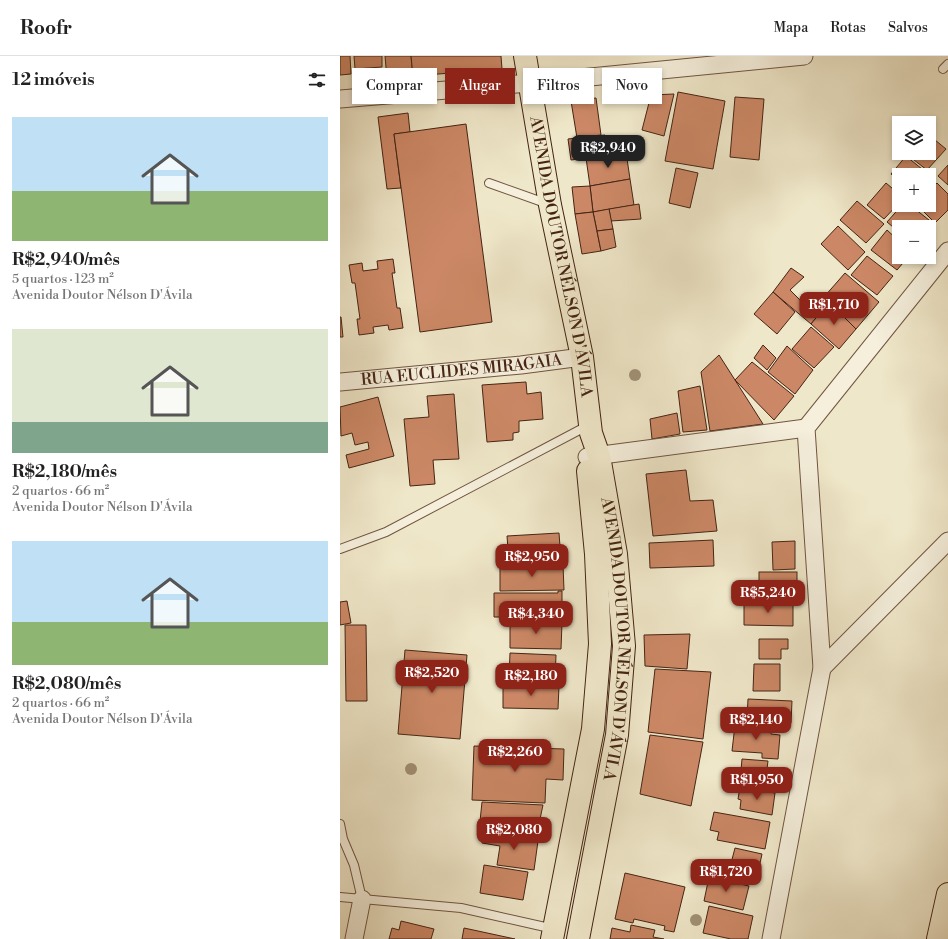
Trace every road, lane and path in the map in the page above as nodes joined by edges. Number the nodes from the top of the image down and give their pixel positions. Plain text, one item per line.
1 (525, 56) edge
2 (804, 56) edge
3 (706, 61) edge
4 (527, 68) edge
5 (594, 75) edge
6 (523, 83) edge
7 (340, 98) edge
8 (533, 104) edge
9 (489, 183) dead end
10 (550, 205) junction
11 (948, 251) edge
12 (582, 357) junction
13 (340, 382) edge
14 (806, 428) junction
15 (590, 429) junction
16 (593, 456) junction
17 (948, 541) edge
18 (340, 549) edge
19 (822, 668) junction
20 (340, 824) edge
21 (948, 894) edge
22 (340, 897) edge
23 (362, 899) junction
24 (553, 934) edge
25 (354, 939) edge
26 (578, 939) edge
27 (771, 939) edge
28 (938, 939) edge

1 - 4 main road, AVENIDA DOUTOR NÉLSON D'ÁVILA
2 - 3 street
3 - 5 street
6 - 7 street
8 - 10 main road, AVENIDA DOUTOR NÉLSON D'ÁVILA
9 - 10 lane
10 - 12 main road, AVENIDA DOUTOR NÉLSON D'ÁVILA
11 - 14 street
12 - 13 street, RUA EUCLIDES MIRAGAIA
12 - 15 main road, AVENIDA DOUTOR NÉLSON D'ÁVILA
14 - 16 street
14 - 19 street
15 - 16 main road, AVENIDA DOUTOR NÉLSON D'ÁVILA
15 - 18 lane
16 - 24 main road, AVENIDA DOUTOR NÉLSON D'ÁVILA
16 - 26 main road, AVENIDA DOUTOR NÉLSON D'ÁVILA
17 - 19 street
19 - 27 street
20 - 23 lane
21 - 28 main road
22 - 23 lane
23 - 24 lane
23 - 25 street

